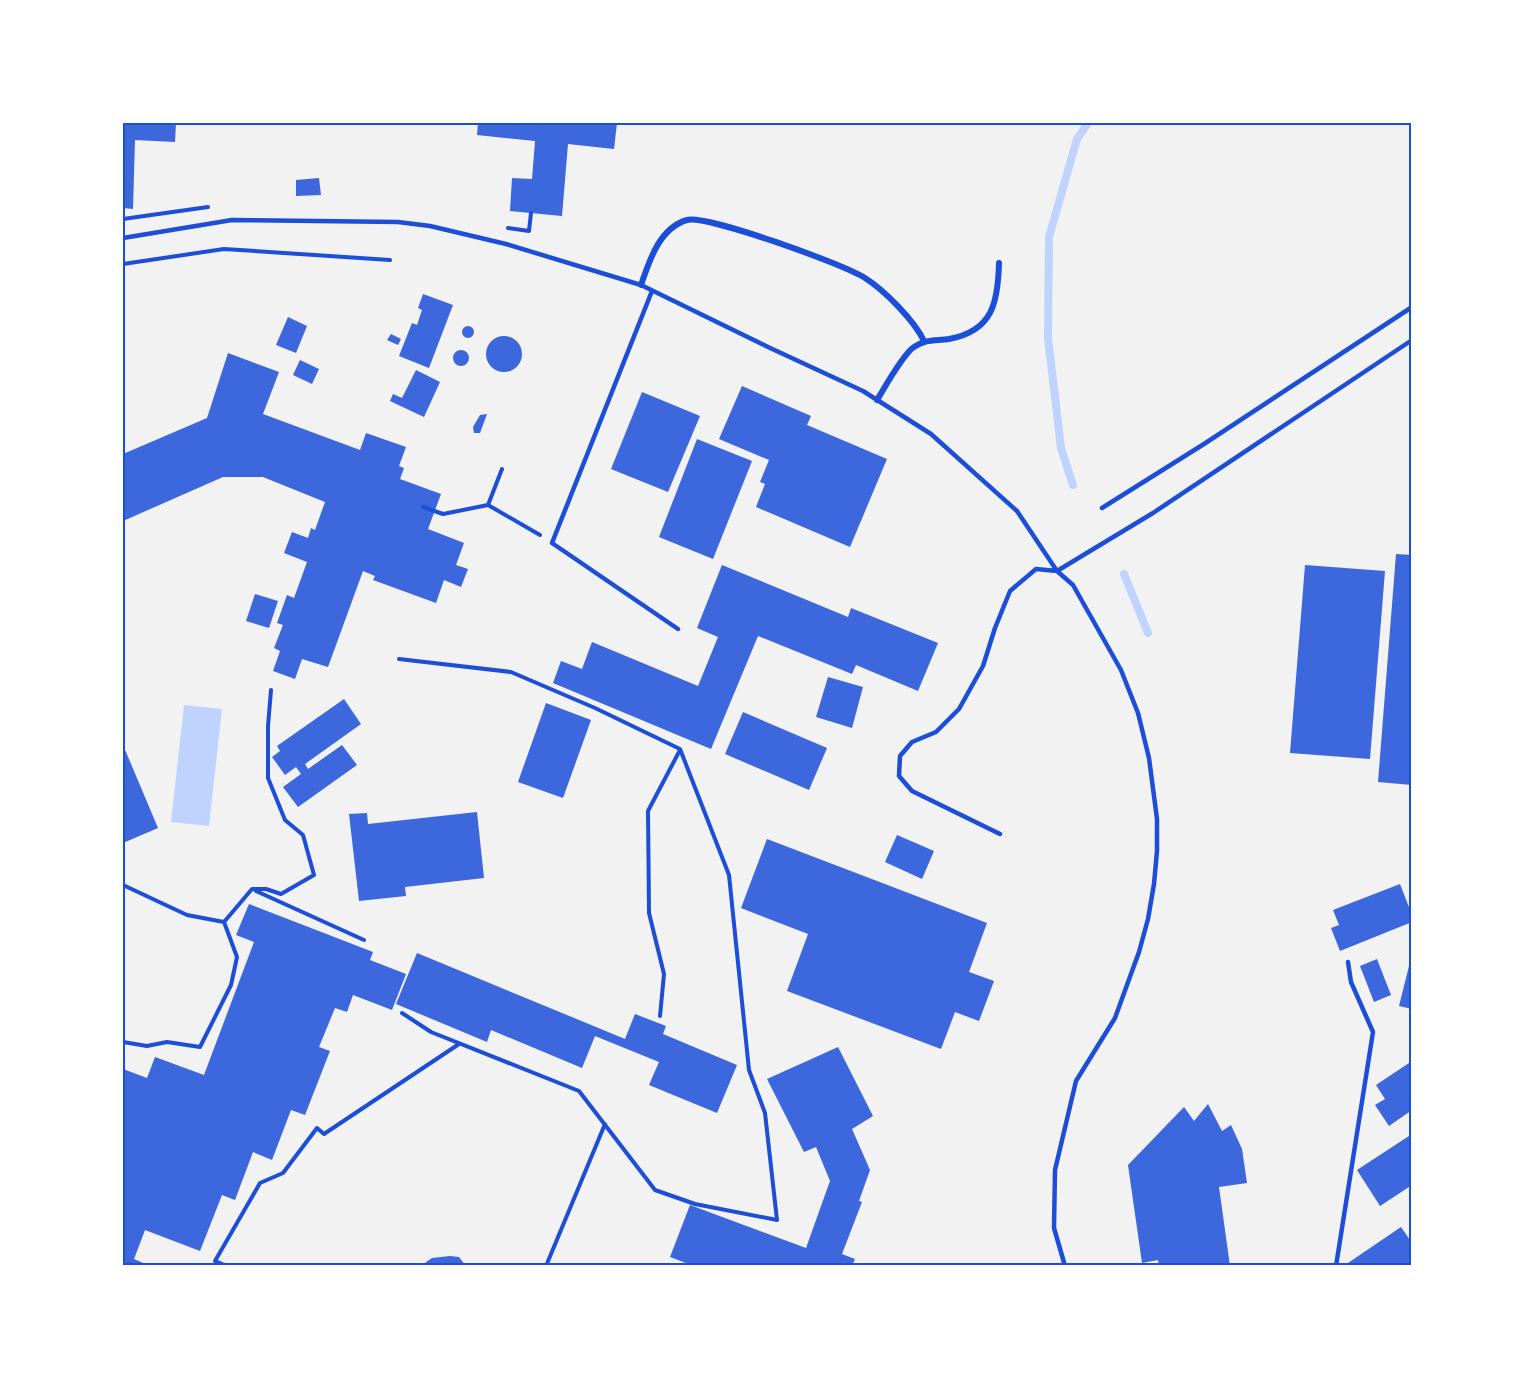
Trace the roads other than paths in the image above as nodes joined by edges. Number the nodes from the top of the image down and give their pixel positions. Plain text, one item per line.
1 (123, 238) edge
2 (999, 263) dead end
3 (641, 285) junction
4 (652, 291) junction
5 (1412, 307) edge
6 (1412, 340) edge
7 (924, 341) junction
8 (877, 400) junction
9 (1102, 508) dead end
10 (1057, 571) junction
11 (678, 629) dead end
12 (1000, 834) dead end
13 (1348, 962) dead end
14 (1065, 1266) edge
15 (1336, 1266) edge

1 - 3 lane
2 - 7 street
3 - 4 lane
3 - 7 street
4 - 8 lane
4 - 11 lane
5 - 9 lane
6 - 10 lane
7 - 8 street
8 - 10 lane
10 - 12 lane
10 - 14 lane
13 - 15 lane

